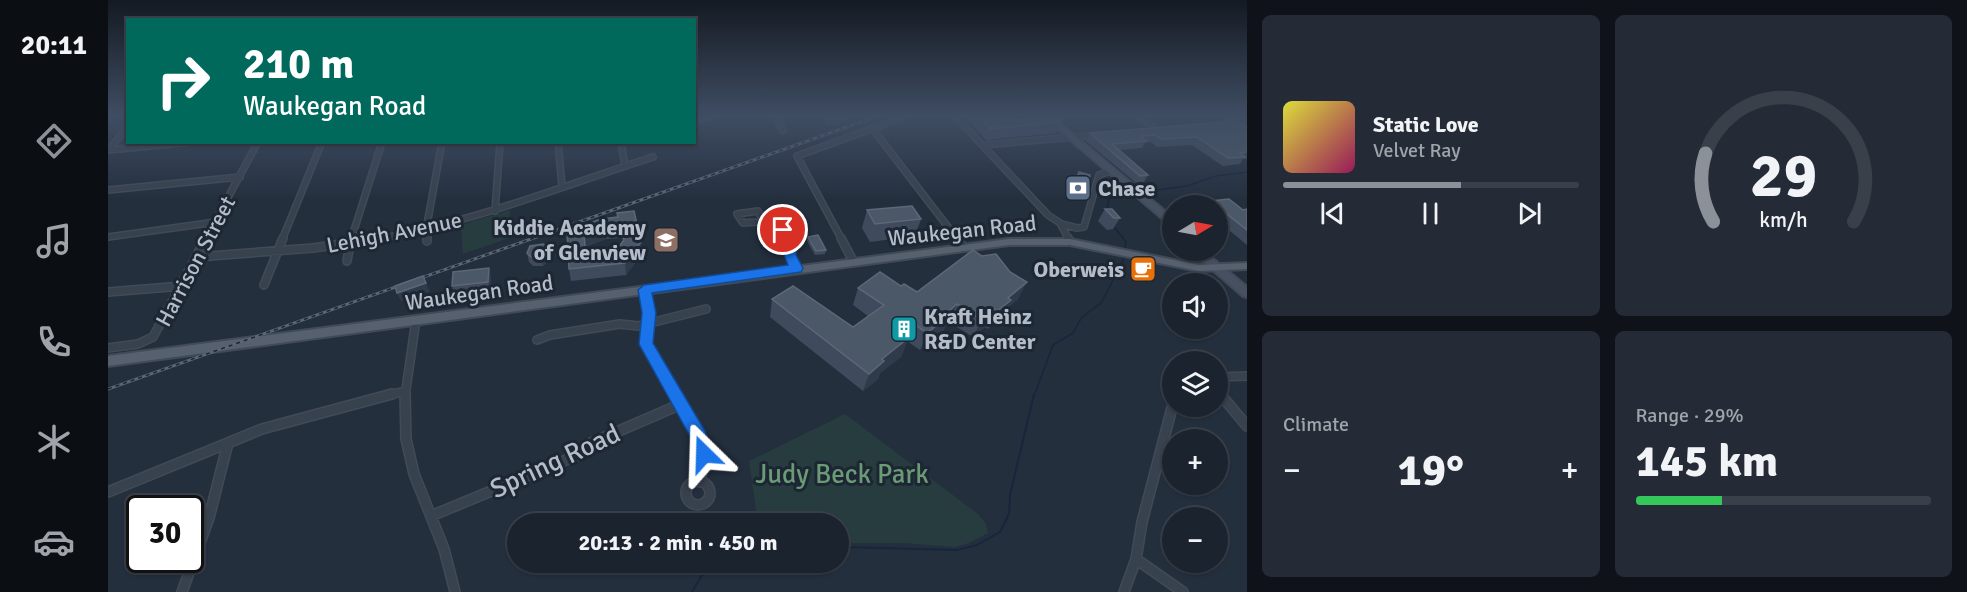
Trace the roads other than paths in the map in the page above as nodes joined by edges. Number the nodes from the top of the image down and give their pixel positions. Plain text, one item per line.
1 (164, 145) edge
2 (257, 145) edge
3 (321, 145) edge
4 (381, 145) edge
5 (442, 145) edge
6 (500, 145) edge
7 (558, 145) edge
8 (621, 145) edge
9 (827, 145) edge
10 (885, 145) edge
11 (983, 145) joint
12 (987, 145) edge
13 (1081, 145) edge
14 (108, 150) edge
15 (653, 157) dead end
16 (625, 166) junction
17 (1110, 171) junction
18 (240, 177) junction
19 (562, 186) junction
20 (108, 190) edge
21 (1141, 199) junction
22 (495, 211) junction
23 (1048, 214) junction
24 (1162, 215) edge
25 (763, 220) dead end
26 (1162, 220) edge
27 (216, 222) junction
28 (1060, 224) junction
29 (1087, 224) joint
30 (426, 230) junction
31 (108, 237) edge
32 (427, 241) dead end
33 (1070, 242) junction
34 (350, 243) junction
35 (964, 248) junction
36 (276, 250) junction
37 (197, 257) junction
38 (347, 261) dead end
39 (854, 261) junction
40 (1210, 261) edge
41 (1215, 261) edge
42 (1247, 266) edge
43 (796, 268) junction
44 (1220, 269) junction
45 (264, 285) dead end
46 (182, 286) junction
47 (644, 290) junction
48 (108, 292) edge
49 (1247, 293) edge
50 (706, 309) dead end
51 (416, 320) junction
52 (649, 322) junction
53 (537, 340) dead end
54 (108, 348) edge
55 (108, 361) edge
56 (1247, 376) edge
57 (1228, 377) edge
58 (405, 391) junction
59 (1228, 403) edge
60 (679, 405) junction
61 (1170, 417) edge
62 (1247, 426) edge
63 (228, 443) junction
64 (700, 482) dead end
65 (108, 492) edge
66 (431, 516) junction
67 (1136, 559) junction
68 (182, 592) edge
69 (455, 592) edge
70 (1124, 592) edge
71 (1183, 592) edge

1 - 14 street
2 - 18 street, Harrison Street
3 - 36 street
4 - 34 street
5 - 30 street
6 - 22 street
7 - 19 street
8 - 16 street
9 - 39 street
10 - 35 street
11 - 12 street
11 - 23 street
13 - 17 main road
15 - 16 street, Lehigh Avenue
16 - 19 street, Lehigh Avenue
17 - 21 main road
17 - 29 street
18 - 20 street
18 - 27 street, Harrison Street
19 - 22 street, Lehigh Avenue
21 - 24 main road
21 - 26 main road
22 - 30 street, Lehigh Avenue
23 - 28 street
23 - 33 street
25 - 43 street
27 - 31 street
27 - 37 street, Harrison Street
28 - 29 street
28 - 33 street
30 - 32 street
30 - 34 street, Lehigh Avenue
33 - 35 main road, Waukegan Road
33 - 44 main road, Waukegan Road
34 - 36 street, Lehigh Avenue
34 - 38 street
35 - 39 main road, Waukegan Road
36 - 37 street, Lehigh Avenue
36 - 45 street
37 - 46 street, Harrison Street
39 - 43 main road, Waukegan Road
40 - 44 main road
41 - 44 main road
42 - 44 main road, Waukegan Road
43 - 47 main road, Waukegan Road
44 - 49 main road
46 - 48 street
46 - 54 street, Harrison Street
47 - 51 main road, Waukegan Road
47 - 52 street
50 - 52 street
51 - 55 main road, Waukegan Road
51 - 58 street
52 - 53 street
52 - 60 street
56 - 57 street
58 - 63 street
58 - 66 street
59 - 62 street
60 - 64 street
60 - 66 street, Spring Road
61 - 67 street
63 - 65 street
63 - 68 street
66 - 69 street
67 - 70 street
67 - 71 street

